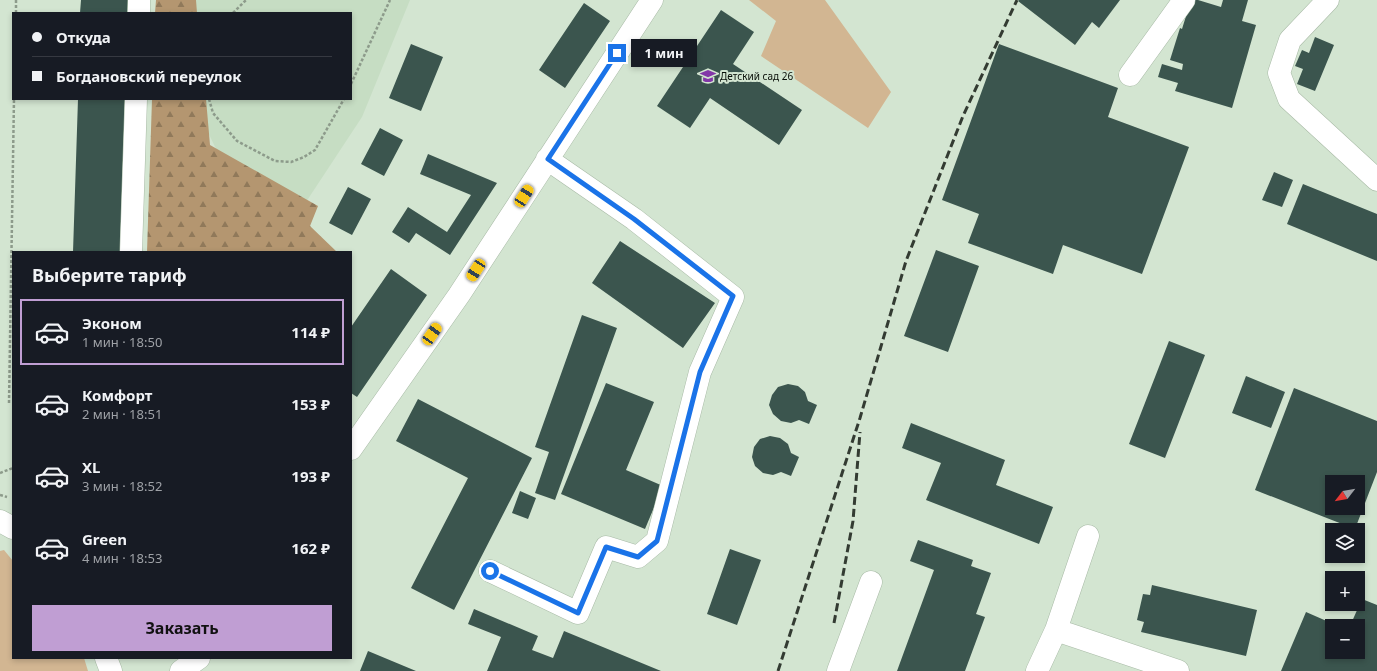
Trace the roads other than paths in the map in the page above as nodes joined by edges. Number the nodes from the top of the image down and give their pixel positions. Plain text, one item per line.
1 (139, 0) edge
2 (652, 0) edge
3 (1184, 0) edge
4 (1328, 0) edge
5 (139, 12) edge
6 (1130, 75) dead end
7 (136, 100) edge
8 (548, 159) junction
9 (1377, 180) edge
10 (131, 251) edge
11 (352, 448) edge
12 (0, 521) edge
13 (12, 527) edge
14 (1088, 536) dead end
15 (490, 571) dead end
16 (871, 582) dead end
17 (1056, 630) junction
18 (106, 659) edge
19 (198, 659) edge
20 (111, 671) edge
21 (181, 671) edge
22 (838, 671) edge
23 (1037, 671) edge
24 (1178, 671) edge

1 - 5 street
2 - 8 street
3 - 6 street
4 - 9 street
7 - 10 street
8 - 11 street
8 - 15 street
12 - 13 street
14 - 17 street
16 - 22 street
17 - 23 street
17 - 24 street
18 - 20 street
19 - 21 street

